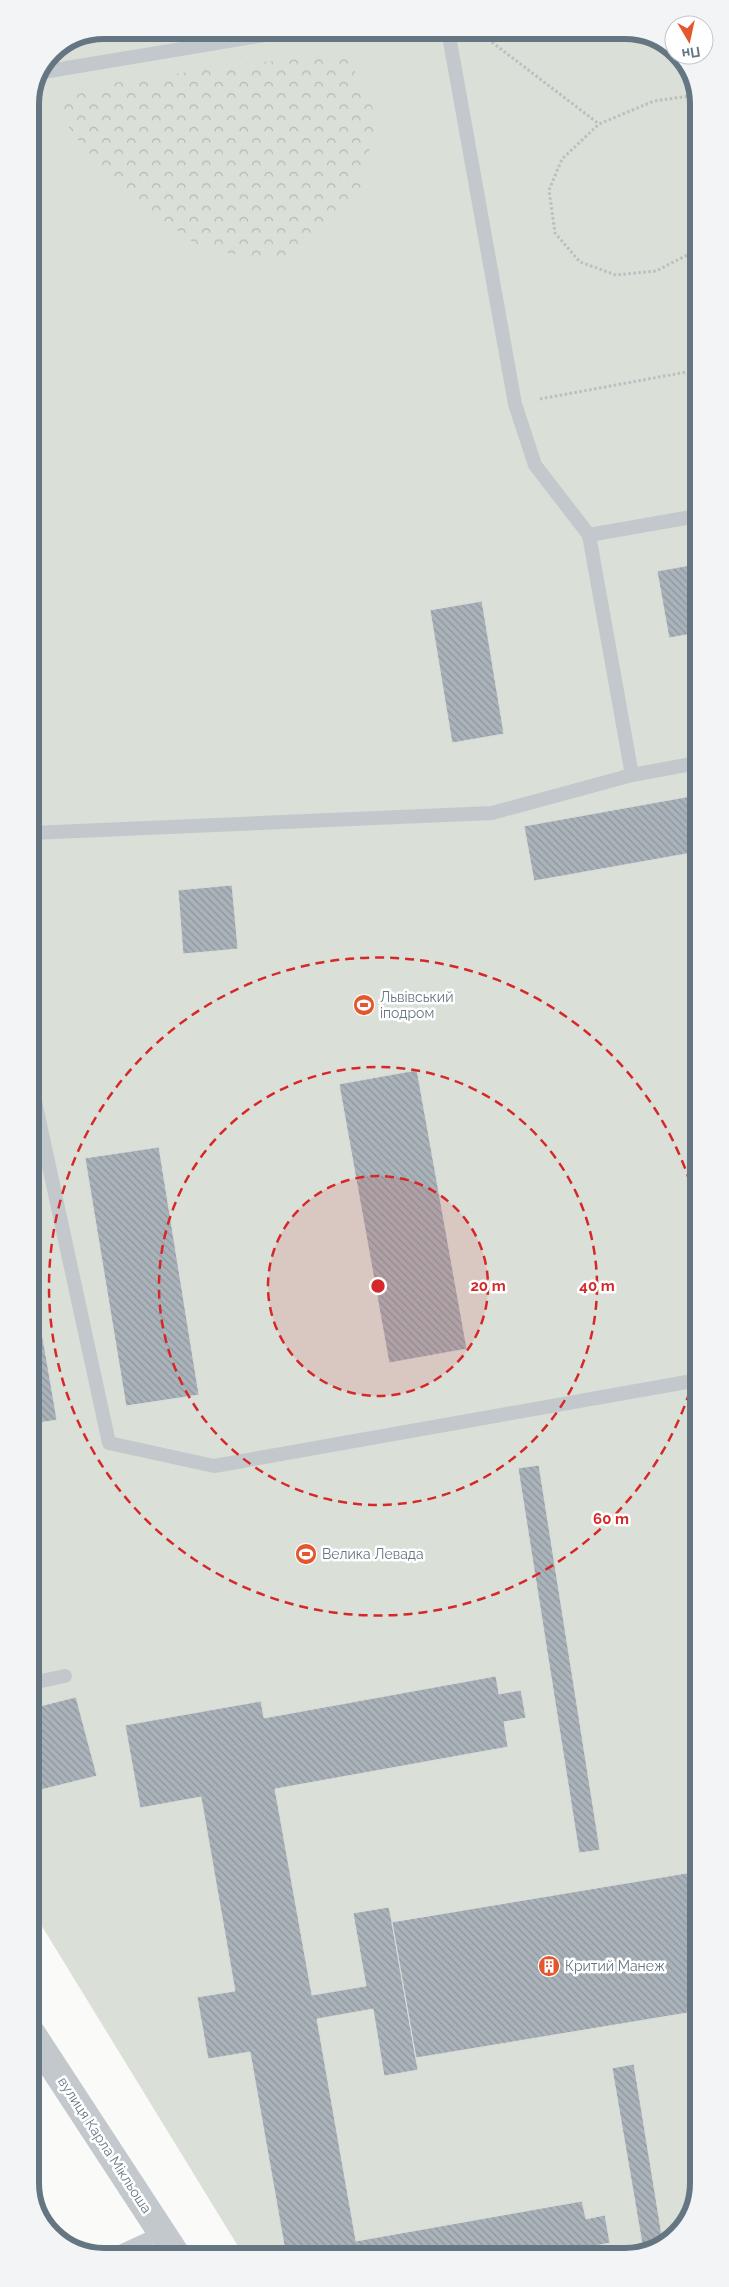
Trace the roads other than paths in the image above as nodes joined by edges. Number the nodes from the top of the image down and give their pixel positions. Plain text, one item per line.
1 (241, 39) edge
2 (450, 39) edge
3 (48, 71) edge
4 (690, 517) edge
5 (589, 534) junction
6 (690, 764) edge
7 (632, 775) junction
8 (39, 832) edge
9 (39, 1135) edge
10 (690, 1381) edge
11 (65, 1676) dead end
12 (39, 1682) edge
13 (39, 2045) edge
14 (161, 2233) junction
15 (128, 2248) edge
16 (171, 2248) edge

1 - 3 lane
2 - 5 lane
4 - 5 lane
5 - 7 lane
6 - 7 lane
7 - 8 lane
9 - 10 lane
11 - 12 lane
13 - 14 street, вулиця Карла Мікльоша
14 - 15 lane
14 - 16 street, вулиця Карла Мікльоша

